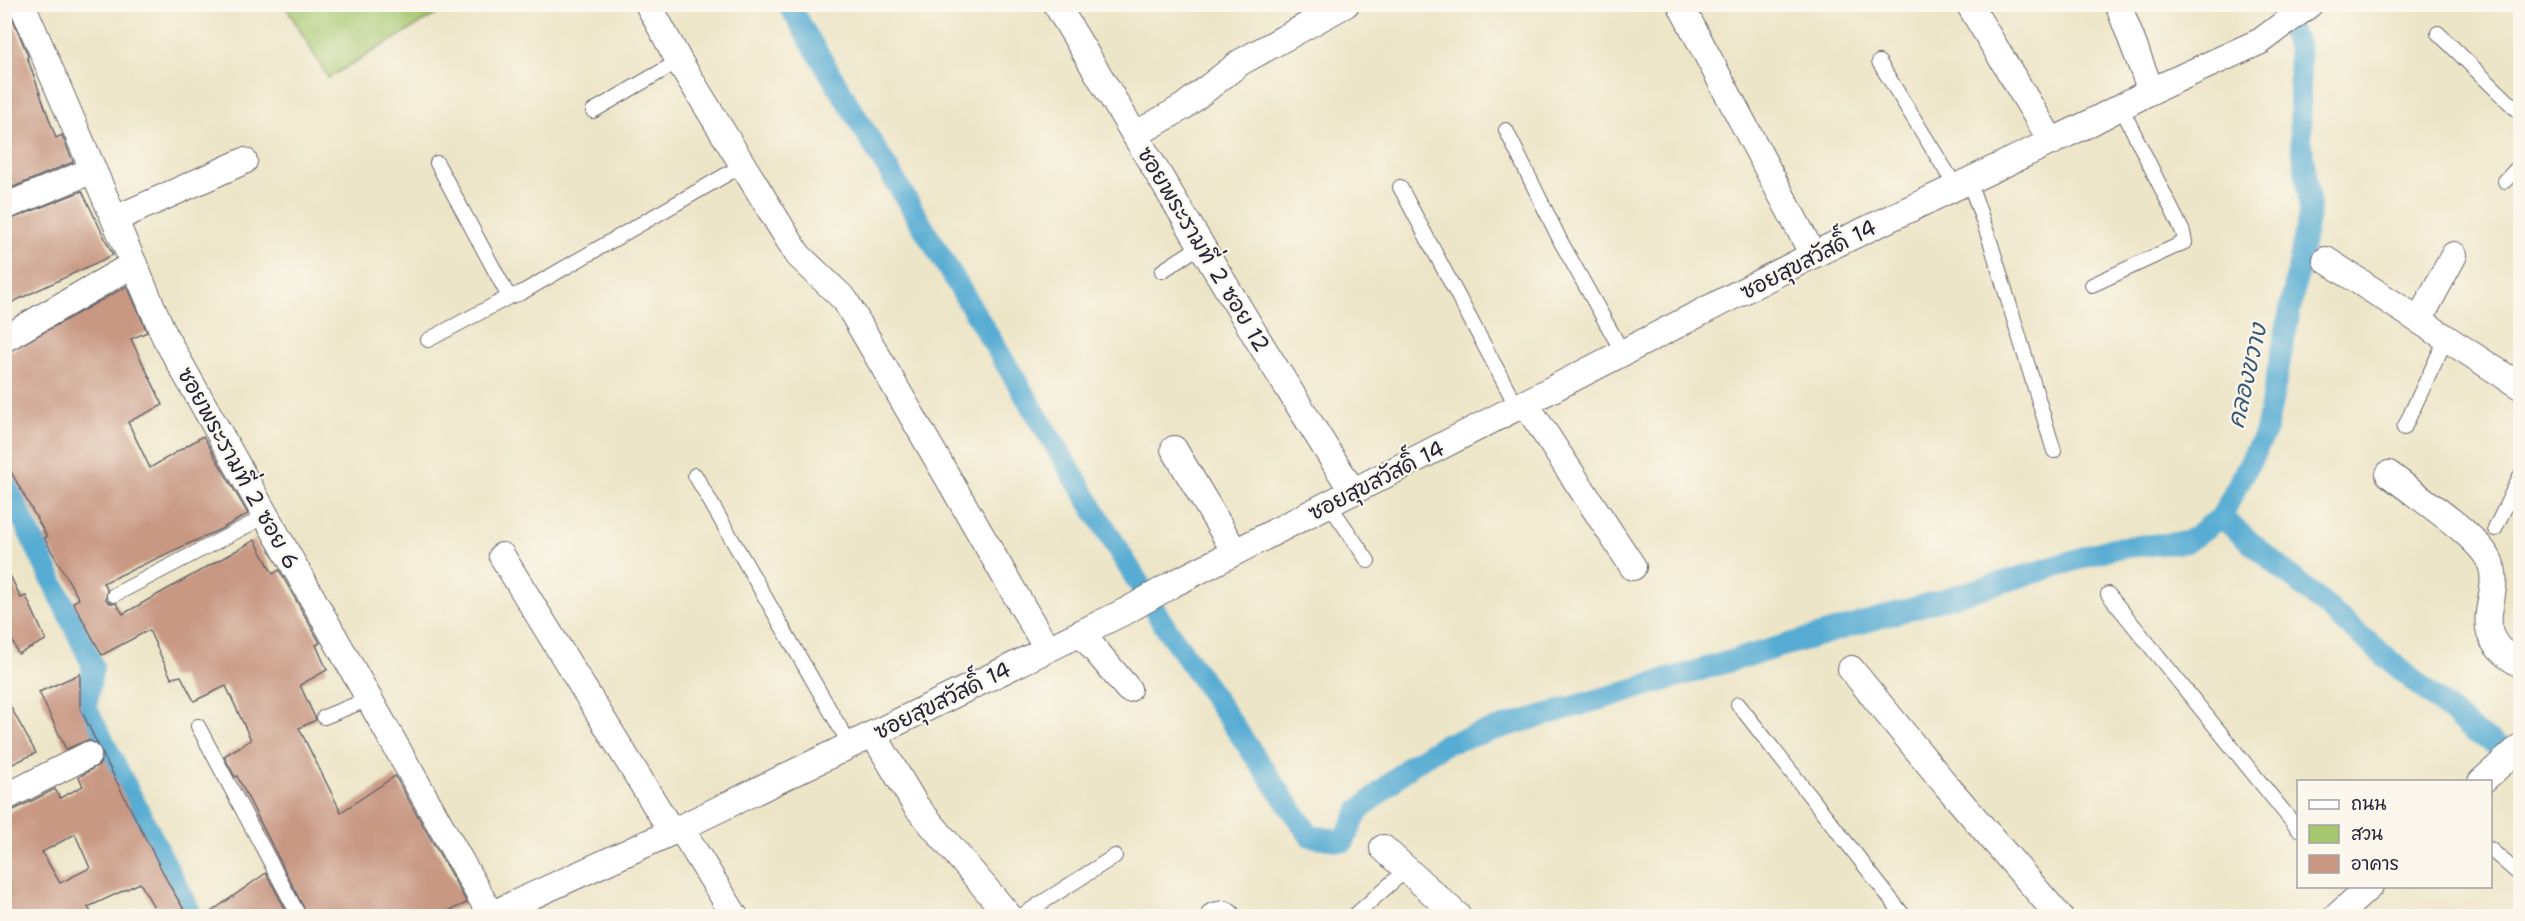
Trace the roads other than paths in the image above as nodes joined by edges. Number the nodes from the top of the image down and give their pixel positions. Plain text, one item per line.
1 (22, 4) edge
2 (648, 4) edge
3 (1056, 4) edge
4 (1346, 4) edge
5 (1680, 4) edge
6 (1969, 4) edge
7 (2118, 4) edge
8 (2310, 4) edge
9 (2438, 33) dead end
10 (679, 61) junction
11 (1879, 62) dead end
12 (2151, 91) junction
13 (2121, 107) junction
14 (592, 111) dead end
15 (2520, 113) edge
16 (1506, 130) dead end
17 (1135, 135) junction
18 (2052, 142) junction
19 (244, 161) dead end
20 (437, 163) dead end
21 (743, 165) junction
22 (2520, 165) edge
23 (93, 170) junction
24 (2505, 181) dead end
25 (1962, 184) junction
26 (1400, 187) dead end
27 (4, 207) edge
28 (115, 219) junction
29 (1202, 245) junction
30 (1813, 255) junction
31 (2454, 255) dead end
32 (2326, 260) dead end
33 (134, 264) junction
34 (1162, 271) dead end
35 (2092, 285) dead end
36 (509, 297) junction
37 (2419, 320) junction
38 (2447, 338) junction
39 (4, 339) edge
40 (428, 340) dead end
41 (1623, 353) junction
42 (2520, 386) edge
43 (1521, 405) junction
44 (2404, 429) dead end
45 (1174, 449) dead end
46 (2054, 451) dead end
47 (2389, 474) dead end
48 (695, 475) dead end
49 (2520, 476) edge
50 (1353, 492) junction
51 (1329, 504) junction
52 (266, 516) junction
53 (2495, 528) dead end
54 (1235, 552) junction
55 (502, 556) dead end
56 (1368, 561) dead end
57 (1633, 567) dead end
58 (2108, 594) dead end
59 (114, 595) dead end
60 (1081, 633) junction
61 (1047, 650) junction
62 (2520, 664) edge
63 (1851, 669) dead end
64 (1128, 689) dead end
65 (369, 699) junction
66 (1738, 704) dead end
67 (324, 717) dead end
68 (198, 726) dead end
69 (873, 734) junction
70 (850, 746) junction
71 (2520, 747) edge
72 (88, 755) dead end
73 (2486, 777) edge
74 (4, 798) edge
75 (2297, 828) edge
76 (676, 829) junction
77 (1383, 848) dead end
78 (2492, 851) edge
79 (1115, 856) dead end
80 (1406, 870) junction
81 (2520, 875) edge
82 (299, 916) edge
83 (490, 916) edge
84 (735, 916) edge
85 (1009, 916) edge
86 (1021, 916) edge
87 (1214, 916) edge
88 (1227, 916) edge
89 (1354, 916) edge
90 (1458, 916) edge
91 (1904, 916) edge
92 (2059, 916) edge

1 - 23 street, ซอยพระรามที่ 2 ซอย 6
2 - 10 street
3 - 17 street, ซอยพระรามที่ 2 ซอย 12
4 - 17 street
5 - 30 street
6 - 18 street
7 - 12 street
8 - 12 street, ซอยสุขสวัสดิ์ 14
9 - 15 lane
10 - 14 lane
10 - 21 street
11 - 25 lane
12 - 13 street, ซอยสุขสวัสดิ์ 14
13 - 18 street, ซอยสุขสวัสดิ์ 14
13 - 35 lane
16 - 41 lane
17 - 29 street, ซอยพระรามที่ 2 ซอย 12
18 - 25 street, ซอยสุขสวัสดิ์ 14
19 - 28 street
20 - 36 lane
21 - 36 lane
21 - 61 street
22 - 24 lane
23 - 27 street
23 - 28 street, ซอยพระรามที่ 2 ซอย 6
25 - 30 street, ซอยสุขสวัสดิ์ 14
25 - 46 lane
26 - 43 lane
28 - 33 street, ซอยพระรามที่ 2 ซอย 6
29 - 34 lane
29 - 50 street, ซอยพระรามที่ 2 ซอย 12
30 - 41 street, ซอยสุขสวัสดิ์ 14
31 - 37 street
32 - 37 street
33 - 39 street
33 - 52 street, ซอยพระรามที่ 2 ซอย 6
36 - 40 lane
37 - 38 street
38 - 42 street
38 - 44 lane
41 - 43 street, ซอยสุขสวัสดิ์ 14
43 - 50 street, ซอยสุขสวัสดิ์ 14
43 - 57 street
45 - 54 street
47 - 62 street
48 - 70 lane
49 - 53 lane
50 - 51 street, ซอยสุขสวัสดิ์ 14
51 - 54 street, ซอยสุขสวัสดิ์ 14
51 - 56 lane
52 - 59 lane
52 - 65 street, ซอยพระรามที่ 2 ซอย 6
54 - 60 street, ซอยสุขสวัสดิ์ 14
55 - 76 street
58 - 75 lane
60 - 61 street, ซอยสุขสวัสดิ์ 14
60 - 64 street
61 - 69 street, ซอยสุขสวัสดิ์ 14
63 - 92 street
65 - 67 lane
65 - 83 street, ซอยพระรามที่ 2 ซอย 6
66 - 91 lane
68 - 82 lane
69 - 70 street, ซอยสุขสวัสดิ์ 14
69 - 85 street
70 - 76 street, ซอยสุขสวัสดิ์ 14
71 - 73 street
72 - 74 street
76 - 83 street, ซอยสุขสวัสดิ์ 14
76 - 84 street
77 - 80 street
78 - 81 lane
79 - 86 lane
80 - 89 lane
80 - 90 street
87 - 88 street

